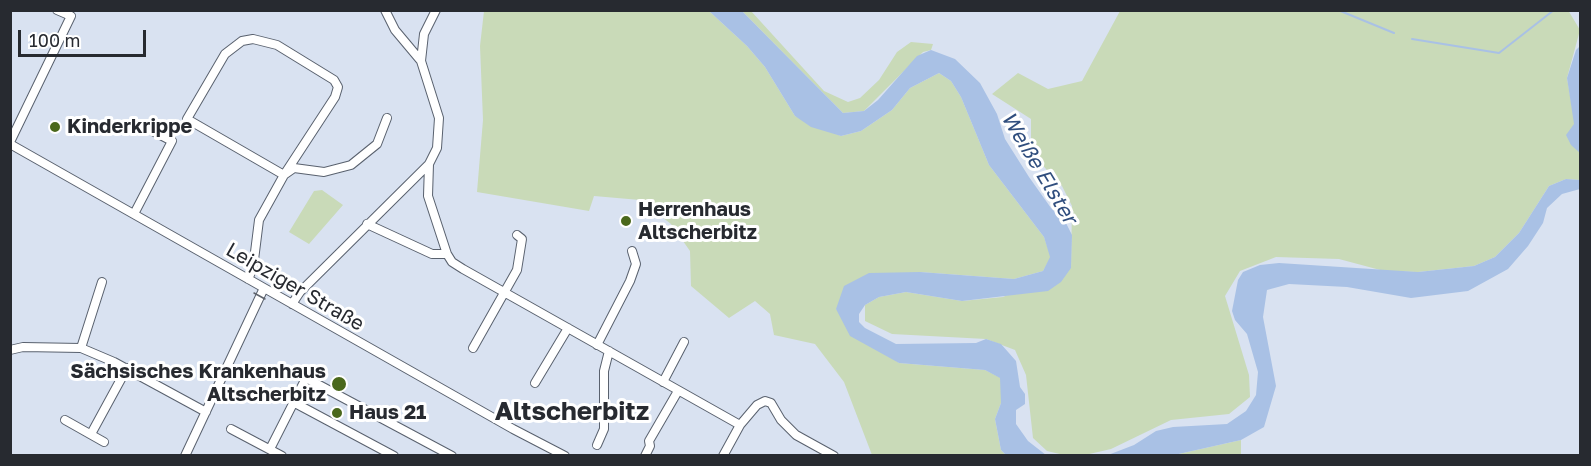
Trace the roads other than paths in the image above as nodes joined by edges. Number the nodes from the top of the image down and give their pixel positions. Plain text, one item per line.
1 (57, 10) edge
2 (385, 10) edge
3 (436, 10) edge
4 (421, 61) junction
5 (387, 118) dead end
6 (143, 126) dead end
7 (10, 143) edge
8 (301, 148) junction
9 (429, 164) junction
10 (304, 169) junction
11 (284, 174) junction
12 (134, 214) junction
13 (367, 224) junction
14 (517, 235) dead end
15 (632, 251) dead end
16 (447, 254) junction
17 (248, 279) junction
18 (102, 282) dead end
19 (264, 288) junction
20 (504, 292) junction
21 (292, 304) junction
22 (568, 328) junction
23 (684, 342) dead end
24 (597, 345) junction
25 (81, 348) junction
26 (472, 348) dead end
27 (10, 350) edge
28 (609, 351) junction
29 (127, 368) junction
30 (663, 382) junction
31 (536, 383) dead end
32 (678, 391) junction
33 (293, 402) junction
34 (206, 412) junction
35 (65, 420) dead end
36 (740, 426) junction
37 (231, 429) dead end
38 (91, 434) junction
39 (104, 442) dead end
40 (597, 446) dead end
41 (270, 449) junction
42 (185, 456) edge
43 (282, 456) edge
44 (394, 456) edge
45 (452, 456) edge
46 (565, 456) edge
47 (645, 456) edge
48 (723, 456) edge
49 (834, 456) edge

1 - 7 street
2 - 4 street
3 - 4 street
4 - 9 street
5 - 10 street
6 - 12 street
7 - 12 street, Leipziger Straße
8 - 10 street
8 - 11 street
8 - 11 street
9 - 13 street
9 - 16 street
10 - 11 street
11 - 17 street
12 - 17 street, Leipziger Straße
13 - 16 street
13 - 21 street
14 - 20 street
15 - 24 street
16 - 20 street
17 - 19 street, Leipziger Straße
18 - 25 street
19 - 21 street, Leipziger Straße
19 - 34 street
20 - 22 street
20 - 26 street
21 - 46 street, Leipziger Straße
22 - 24 street
22 - 31 street
23 - 30 street
24 - 28 street
25 - 27 street
25 - 29 street
28 - 30 street
28 - 40 street
29 - 34 street
29 - 38 street
30 - 32 street
32 - 36 street
32 - 47 street
33 - 41 street
33 - 44 street
33 - 45 street
34 - 42 street
35 - 38 street
36 - 48 street
36 - 49 street
37 - 41 street
38 - 39 street
41 - 43 street

